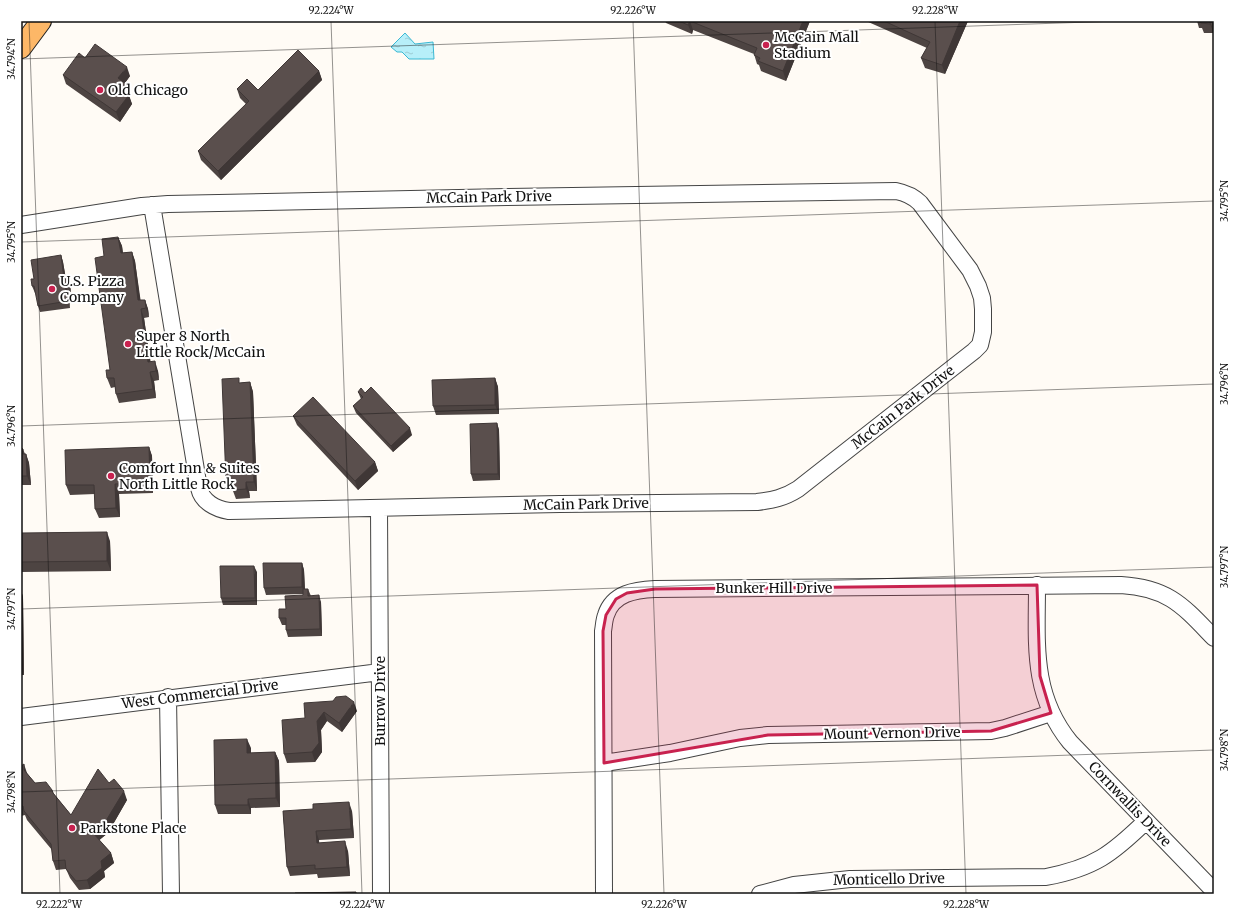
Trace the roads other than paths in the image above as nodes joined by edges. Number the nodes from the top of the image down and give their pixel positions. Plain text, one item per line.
1 (41, 21) edge
2 (21, 48) edge
3 (152, 205) junction
4 (21, 225) edge
5 (379, 508) junction
6 (1037, 586) junction
7 (1214, 638) edge
8 (380, 672) junction
9 (168, 697) junction
10 (1051, 713) junction
11 (21, 717) edge
12 (604, 763) junction
13 (1146, 821) junction
14 (1214, 891) edge
15 (171, 894) edge
16 (381, 894) edge
17 (604, 894) edge
18 (760, 894) edge

1 - 2 main road
3 - 4 street, McCain Park Drive
3 - 5 street, McCain Park Drive
3 - 5 street, McCain Park Drive
5 - 8 street, Burrow Drive
6 - 7 street, Bunker Hill Drive
6 - 10 street
6 - 12 street, Bunker Hill Drive
8 - 9 street, West Commercial Drive
8 - 16 street, Burrow Drive
9 - 11 street, West Commercial Drive
9 - 15 street
10 - 12 street, Mount Vernon Drive
10 - 13 street, Cornwallis Drive
12 - 17 street, Bunker Hill Drive
13 - 14 street, Cornwallis Drive
13 - 18 street, Monticello Drive

